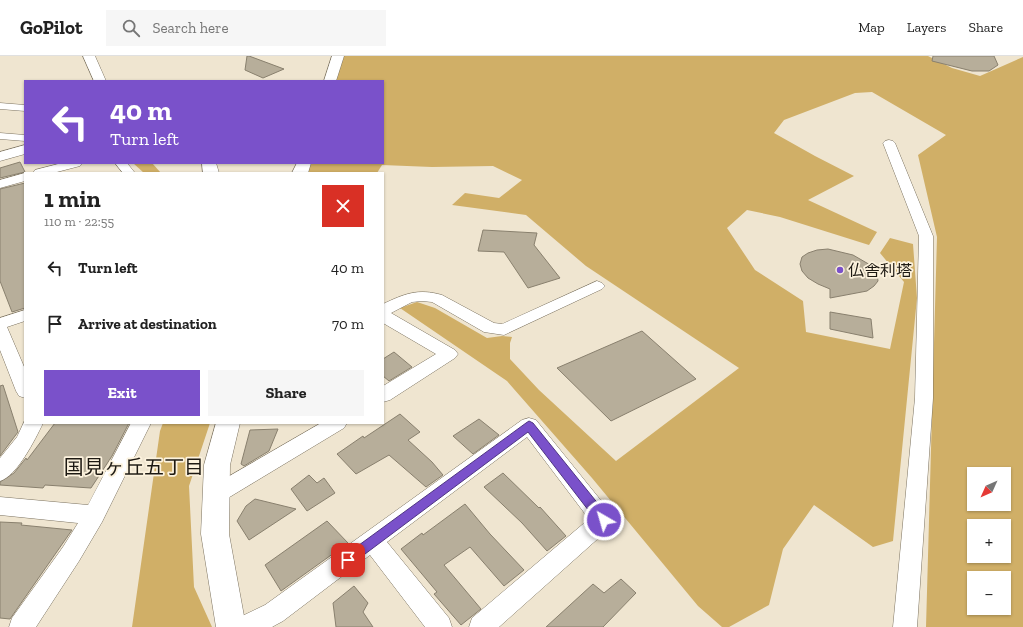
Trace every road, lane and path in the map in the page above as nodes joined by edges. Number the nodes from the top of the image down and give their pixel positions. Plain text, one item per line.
1 (89, 56) edge
2 (338, 56) edge
3 (99, 80) edge
4 (330, 80) edge
5 (0, 106) edge
6 (24, 108) edge
7 (0, 136) edge
8 (889, 143) dead end
9 (24, 148) edge
10 (0, 157) edge
11 (72, 164) edge
12 (122, 164) edge
13 (43, 172) edge
14 (128, 172) edge
15 (24, 177) edge
16 (0, 184) edge
17 (597, 286) dead end
18 (384, 310) edge
19 (24, 315) edge
20 (384, 317) edge
21 (0, 324) edge
22 (0, 330) edge
23 (24, 388) edge
24 (384, 394) edge
25 (33, 424) edge
26 (140, 424) edge
27 (228, 424) edge
28 (335, 424) edge
29 (0, 473) edge
30 (215, 495) junction
31 (0, 506) edge
32 (94, 515) junction
33 (373, 542) junction
34 (21, 627) edge
35 (231, 627) edge
36 (247, 627) edge
37 (440, 627) edge
38 (481, 627) edge
39 (905, 627) edge

1 - 3 street
2 - 4 street
5 - 6 street
7 - 9 street
8 - 39 street
9 - 10 street
11 - 13 street
12 - 14 street
15 - 16 street
17 - 18 street
19 - 21 street
20 - 24 street
22 - 23 street
25 - 29 street
26 - 32 street
27 - 30 street
28 - 30 street
30 - 35 street
31 - 32 street
32 - 34 street
33 - 36 street
33 - 37 street
33 - 38 street

